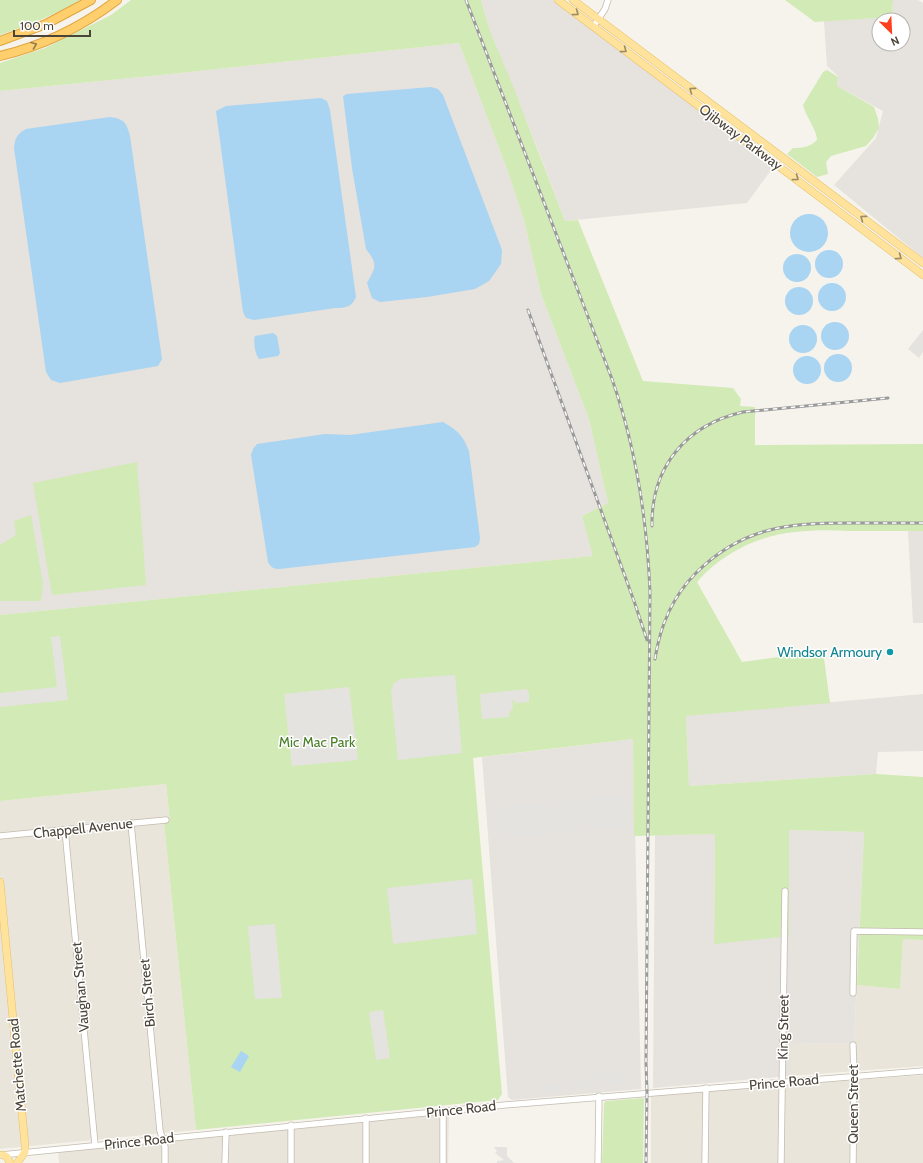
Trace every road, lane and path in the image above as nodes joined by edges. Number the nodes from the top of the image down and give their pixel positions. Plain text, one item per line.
1 (91, 0) edge
2 (118, 0) edge
3 (558, 0) edge
4 (573, 0) edge
5 (608, 0) edge
6 (599, 19) junction
7 (593, 27) junction
8 (0, 41) edge
9 (0, 56) edge
10 (923, 263) edge
11 (923, 274) edge
12 (166, 820) dead end
13 (131, 823) junction
14 (65, 830) junction
15 (0, 836) edge
16 (0, 882) edge
17 (785, 891) dead end
18 (923, 932) edge
19 (854, 993) dead end
20 (853, 1045) dead end
21 (923, 1071) edge
22 (854, 1076) junction
23 (782, 1082) junction
24 (706, 1088) junction
25 (598, 1096) junction
26 (443, 1111) junction
27 (366, 1118) junction
28 (291, 1126) junction
29 (226, 1132) junction
30 (162, 1138) junction
31 (95, 1145) junction
32 (25, 1152) junction
33 (1, 1155) edge
34 (10, 1163) edge
35 (17, 1163) edge
36 (165, 1163) edge
37 (225, 1163) edge
38 (292, 1163) edge
39 (366, 1163) edge
40 (443, 1163) edge
41 (598, 1163) edge
42 (705, 1163) edge
43 (781, 1163) edge
44 (853, 1163) edge

1 - 8 highway
9 -> 2 highway
3 -> 7 main road, Ojibway Parkway
4 - 6 main road, Ojibway Parkway
5 - 6 street
6 - 7 street
10 -> 6 main road, Ojibway Parkway
7 -> 11 main road, Ojibway Parkway
12 - 13 street, Chappell Avenue
13 - 14 street, Chappell Avenue
13 - 30 street, Birch Street
14 - 15 street, Chappell Avenue
14 - 31 street, Vaughan Street
16 - 32 main road, Matchette Road
17 - 23 street, King Street
18 - 19 street
20 - 22 street, Queen Street
21 - 22 street, Prince Road
22 - 23 street, Prince Road
22 - 44 street, Queen Street
23 - 24 street, Prince Road
23 - 43 street, King Street
24 - 25 street, Prince Road
24 - 42 street
25 - 26 street, Prince Road
25 - 41 street
26 - 27 street, Prince Road
26 - 40 street
27 - 28 street, Prince Road
27 - 39 street
28 - 29 street, Prince Road
28 - 38 street
29 - 30 street, Prince Road
29 - 37 street
30 - 31 street, Prince Road
30 - 36 street, Birch Street
31 - 32 street, Prince Road
32 - 33 street, Prince Road
32 - 35 main road
33 - 34 main road

